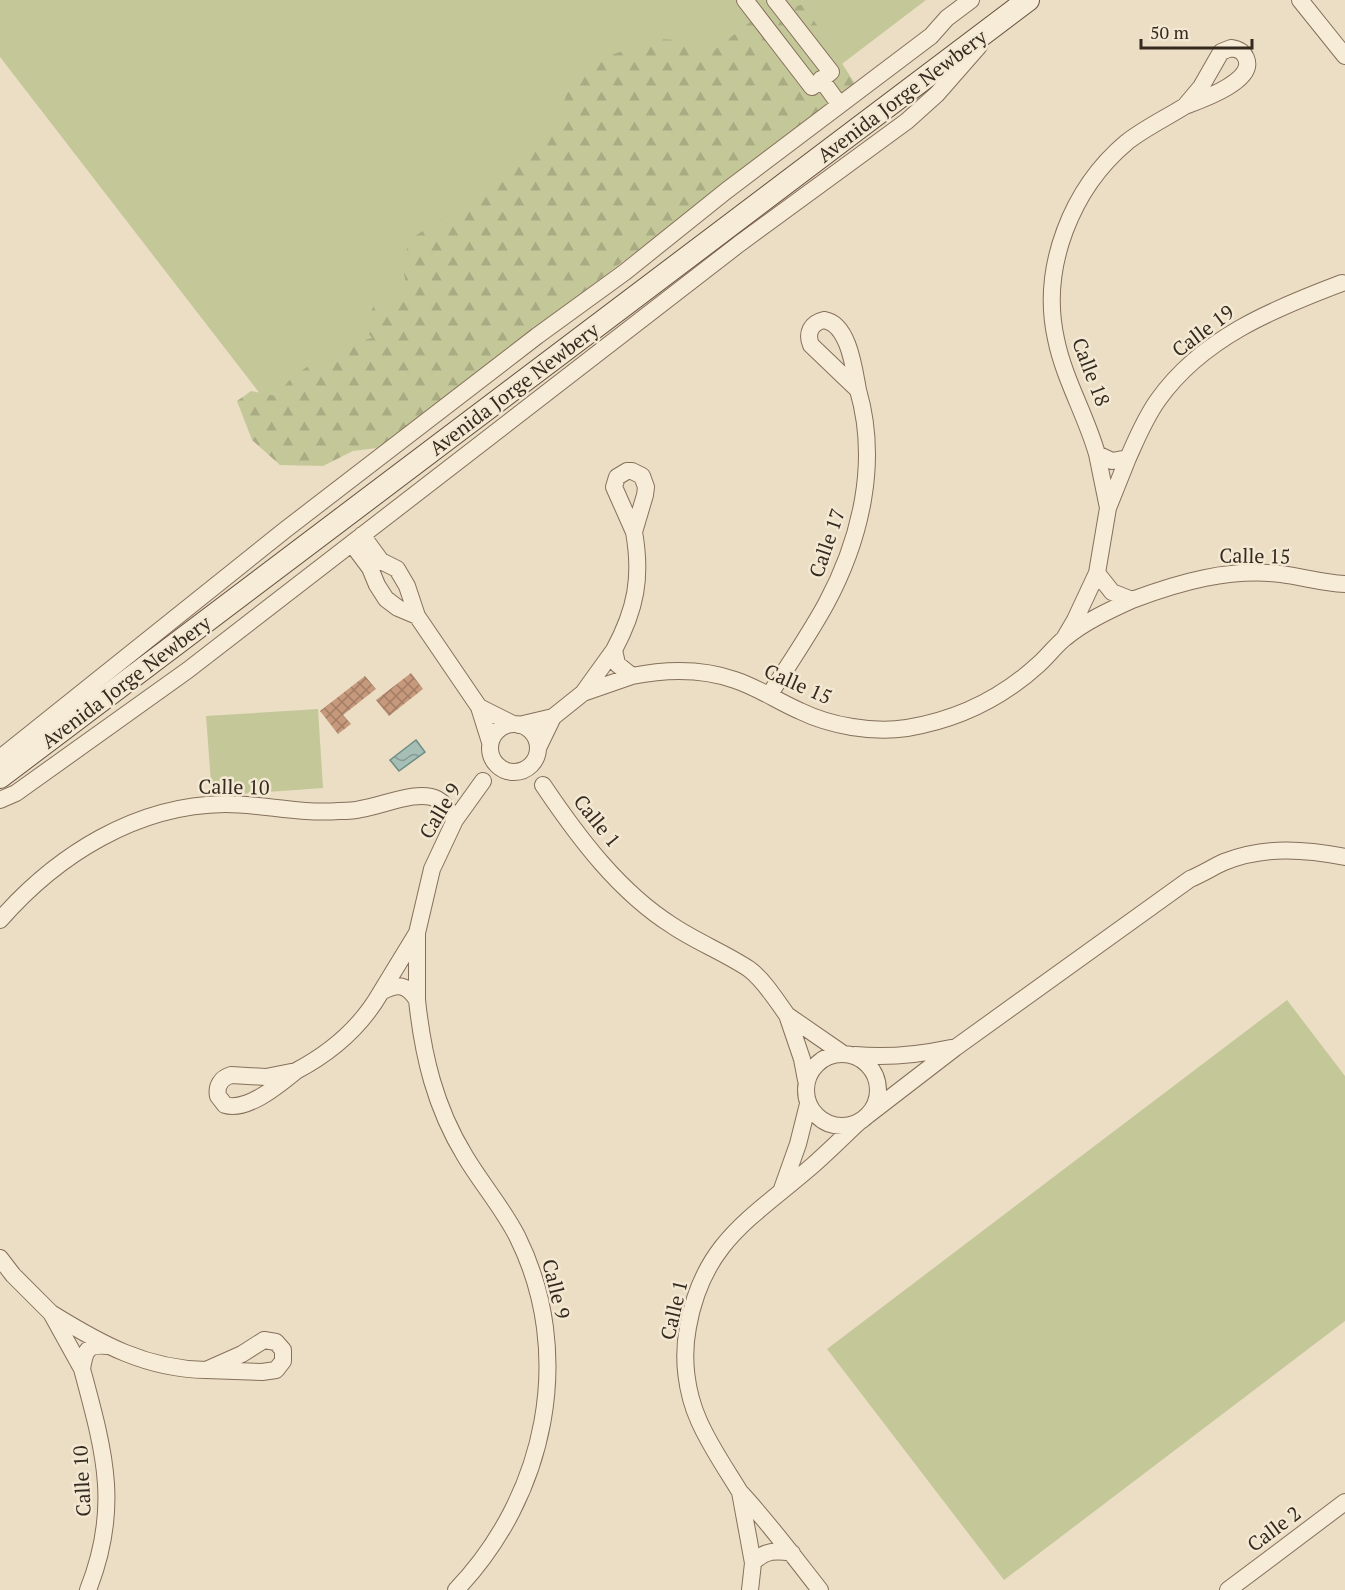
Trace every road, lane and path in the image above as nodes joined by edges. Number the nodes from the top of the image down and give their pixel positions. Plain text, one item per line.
1 (745, 0) edge
2 (775, 0) edge
3 (971, 0) edge
4 (1028, 0) edge
5 (1300, 0) edge
6 (1000, 22) junction
7 (1345, 56) edge
8 (821, 79) junction
9 (839, 104) junction
10 (1185, 106) dead end
11 (1344, 283) edge
12 (858, 390) dead end
13 (1097, 454) junction
14 (1128, 458) junction
15 (1108, 507) junction
16 (634, 532) dead end
17 (357, 540) junction
18 (376, 564) junction
19 (1097, 573) junction
20 (1345, 585) edge
21 (1132, 600) junction
22 (417, 616) junction
23 (1065, 638) junction
24 (614, 650) junction
25 (632, 676) junction
26 (583, 693) junction
27 (770, 694) junction
28 (479, 707) junction
29 (553, 717) junction
30 (516, 724) junction
31 (490, 745) junction
32 (537, 751) junction
33 (0, 758) edge
34 (511, 772) junction
35 (0, 777) edge
36 (483, 781) junction
37 (543, 785) junction
38 (0, 800) edge
39 (455, 820) junction
40 (1345, 857) edge
41 (0, 920) edge
42 (417, 933) junction
43 (381, 992) junction
44 (417, 1000) junction
45 (787, 1015) junction
46 (955, 1048) junction
47 (848, 1054) junction
48 (296, 1071) dead end
49 (806, 1080) junction
50 (808, 1104) junction
51 (864, 1119) junction
52 (781, 1192) junction
53 (0, 1258) edge
54 (51, 1313) junction
55 (108, 1346) junction
56 (82, 1370) junction
57 (206, 1370) dead end
58 (740, 1492) junction
59 (1345, 1502) edge
60 (792, 1553) junction
61 (753, 1563) junction
62 (88, 1590) edge
63 (456, 1590) edge
64 (750, 1590) edge
65 (820, 1590) edge
66 (1228, 1590) edge

1 - 8 street
2 - 8 street
3 - 9 street
4 - 6 main road, Avenida Jorge Newbery
5 - 7 street
6 - 17 street
6 - 35 main road, Avenida Jorge Newbery
8 - 9 street
9 - 33 street
10 - 13 street, Calle 18
11 - 14 street, Calle 19
12 - 27 street, Calle 17
13 - 14 street
13 - 15 street, Calle 18
14 - 15 street, Calle 19
15 - 19 street
16 - 24 street
17 - 18 street
17 - 38 street
18 - 22 street
18 - 22 street
19 - 21 street
19 - 23 street
20 - 21 street, Calle 15
21 - 23 street, Calle 15
22 - 28 street
23 - 27 street, Calle 15
24 - 25 street
24 - 26 street
25 - 26 street, Calle 15
25 - 27 street, Calle 15
26 - 29 street
28 - 30 street
28 - 31 street
29 - 30 street
29 - 32 street
30 - 31 street
30 - 32 street
31 - 34 street
31 - 36 street
32 - 34 street
32 - 37 street
34 - 36 street
34 - 37 street
36 - 39 street, Calle 9
37 - 45 street, Calle 1
39 - 41 street, Calle 10
39 - 42 street, Calle 9
40 - 46 street, Calle 1
42 - 43 street
42 - 44 street, Calle 9
43 - 44 street
43 - 48 street
44 - 63 street, Calle 9
45 - 47 street
45 - 49 street
46 - 47 street
46 - 51 street, Calle 1
47 - 49 street
47 - 51 street
49 - 50 street
50 - 51 street
50 - 52 street
51 - 52 street, Calle 1
52 - 58 street, Calle 1
53 - 54 street
54 - 55 street
54 - 56 street, Calle 10
55 - 56 street
55 - 57 street
56 - 62 street, Calle 10
58 - 60 street
58 - 61 street
59 - 66 street, Calle 2
60 - 61 street
60 - 65 street
61 - 64 street

